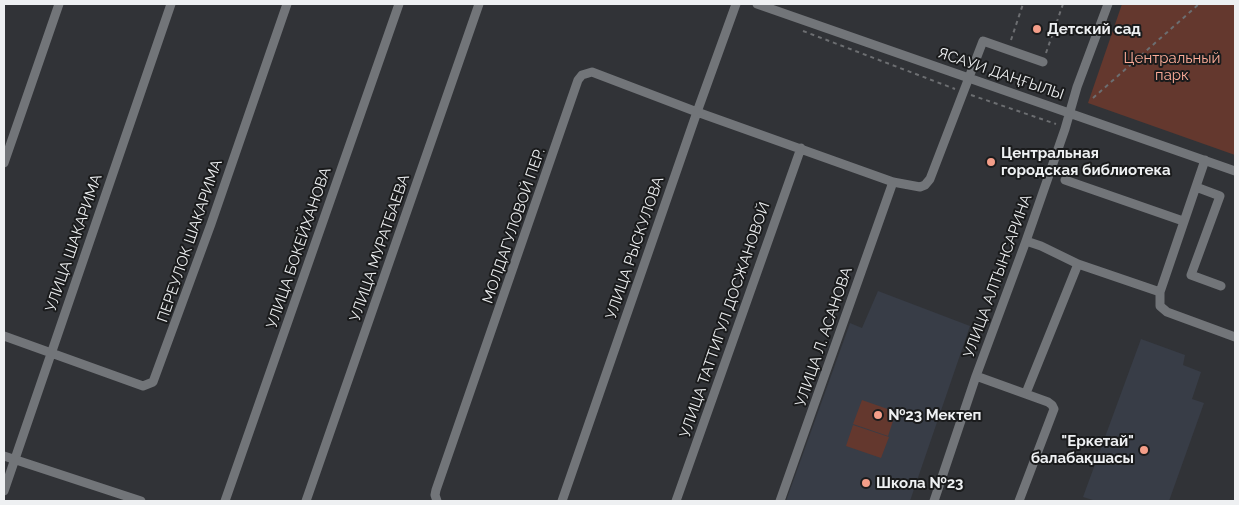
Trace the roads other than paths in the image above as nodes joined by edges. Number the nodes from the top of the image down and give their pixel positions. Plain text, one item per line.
1 (59, 4) edge
2 (171, 4) edge
3 (287, 4) edge
4 (399, 4) edge
5 (479, 4) edge
6 (736, 4) edge
7 (757, 4) edge
8 (1108, 4) edge
9 (1043, 62) road end
10 (970, 78) junction
11 (696, 112) junction
12 (1069, 113) junction
13 (801, 148) junction
14 (1205, 160) junction
15 (4, 163) edge
16 (1235, 171) edge
17 (1065, 180) dead end
18 (893, 182) junction
19 (1196, 188) junction
20 (1183, 221) junction
21 (1026, 241) junction
22 (1078, 264) junction
23 (1221, 286) dead end
24 (1160, 292) junction
25 (4, 336) edge
26 (1235, 337) edge
27 (50, 352) junction
28 (976, 376) junction
29 (1026, 394) junction
30 (4, 456) edge
31 (15, 459) junction
32 (4, 491) edge
33 (117, 497) edge
34 (937, 500) edge
35 (141, 501) edge
36 (226, 501) edge
37 (306, 501) edge
38 (437, 501) edge
39 (562, 501) edge
40 (676, 501) edge
41 (780, 501) edge
42 (1019, 501) edge

1 - 15 street
2 - 27 street, УЛИЦА ШАКАРИМА
3 - 27 street, ПЕРЕУЛОК ШАКАРИМА
4 - 36 street, УЛИЦА БОКЕЙХАНОВА
5 - 37 street, УЛИЦА МУРАТБАЕВА
6 - 11 street, УЛИЦА РЫСКУЛОВА
7 - 10 street, ЯСАУИ ДАҢҒЫЛЫ
8 - 12 street, УЛИЦА АЛТЫНСАРИНА
9 - 10 street
10 - 12 street, ЯСАУИ ДАҢҒЫЛЫ
10 - 18 street
11 - 13 street
11 - 38 street, МОЛДАГУЛОВОЙ ПЕР.
11 - 39 street, УЛИЦА РЫСКУЛОВА
12 - 14 street, ЯСАУИ ДАҢҒЫЛЫ
12 - 21 street, УЛИЦА АЛТЫНСАРИНА
13 - 18 street
13 - 40 street, УЛИЦА ТАТТИГУЛ ДОСЖАНОВОЙ
14 - 16 street, ЯСАУИ ДАҢҒЫЛЫ
14 - 19 street
17 - 20 street
18 - 41 street, УЛИЦА Л. АСАНОВА
19 - 20 street
19 - 23 street
20 - 24 street
21 - 22 street
21 - 28 street, УЛИЦА АЛТЫНСАРИНА
22 - 24 street
22 - 29 street
24 - 26 street
25 - 27 street, ПЕРЕУЛОК ШАКАРИМА
27 - 31 street, УЛИЦА ШАКАРИМА
28 - 29 street
28 - 34 street, УЛИЦА АЛТЫНСАРИНА
29 - 42 street
30 - 31 street
31 - 32 street, УЛИЦА ШАКАРИМА
31 - 33 street
33 - 35 street

